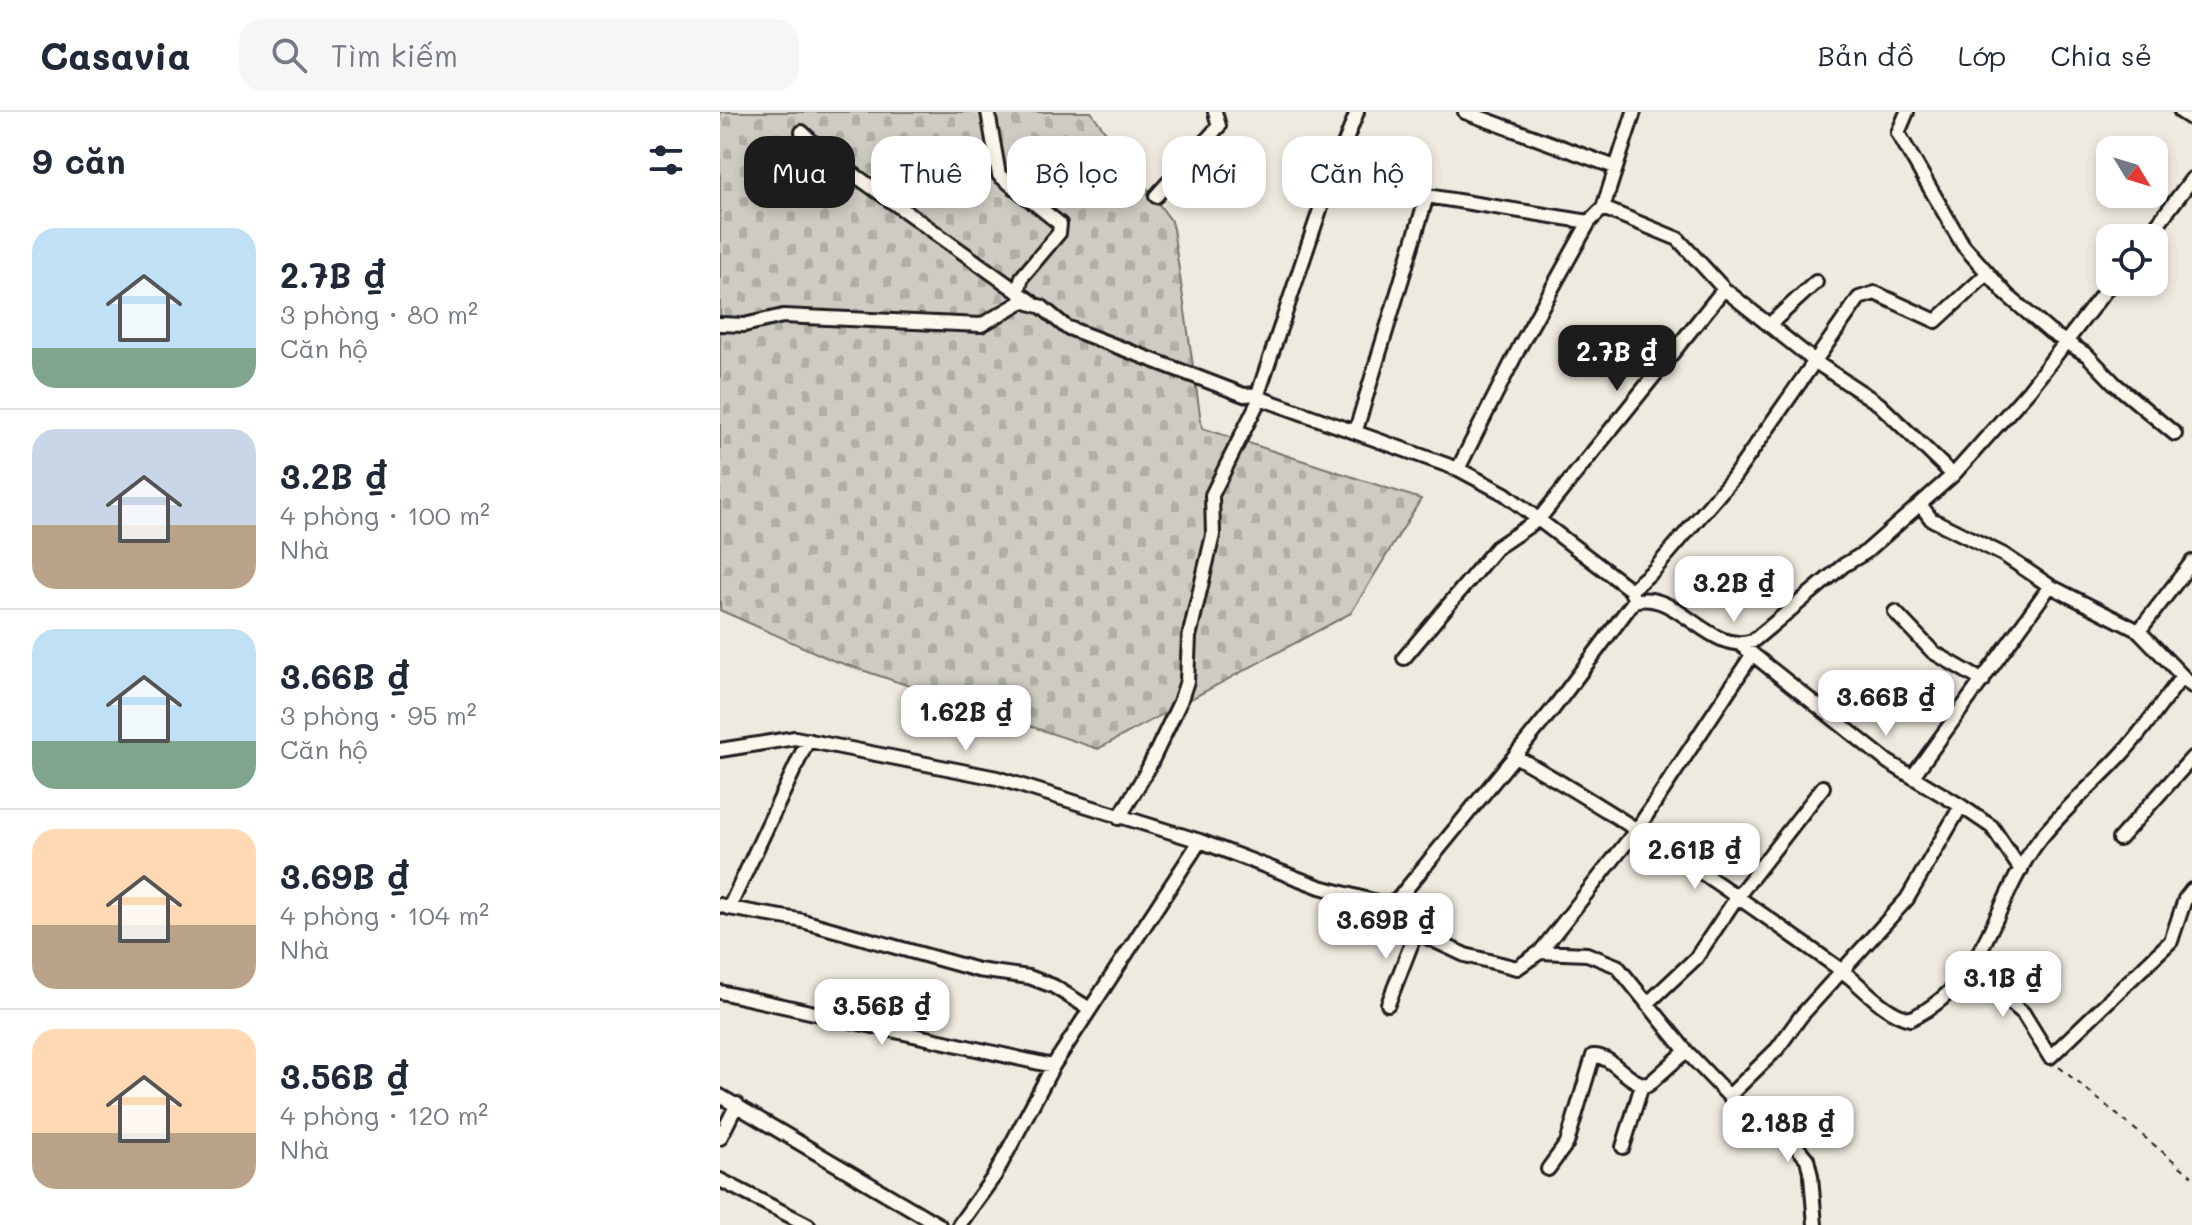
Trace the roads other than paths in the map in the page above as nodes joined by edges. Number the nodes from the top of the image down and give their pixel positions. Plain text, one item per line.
1 (988, 112) edge
2 (1215, 112) edge
3 (1465, 112) edge
4 (1634, 112) edge
5 (1907, 112) edge
6 (2181, 112) edge
7 (1359, 113) edge
8 (2192, 119) edge
9 (802, 132) dead end
10 (1349, 136) edge
11 (1615, 167) junction
12 (2192, 179) edge
13 (1156, 196) dead end
14 (1432, 197) edge
15 (1321, 208) edge
16 (1423, 208) edge
17 (1603, 208) junction
18 (1589, 222) junction
19 (2158, 224) edge
20 (1988, 273) junction
21 (1816, 282) dead end
22 (1724, 289) junction
23 (1018, 292) junction
24 (2101, 296) edge
25 (1032, 302) junction
26 (720, 324) edge
27 (1769, 325) junction
28 (2066, 341) junction
29 (1817, 363) junction
30 (1259, 396) junction
31 (1356, 430) junction
32 (2175, 434) dead end
33 (1458, 469) junction
34 (1953, 475) junction
35 (1920, 504) junction
36 (1539, 519) junction
37 (2192, 562) edge
38 (2050, 586) junction
39 (1632, 596) junction
40 (1895, 612) dead end
41 (2139, 631) junction
42 (1741, 645) junction
43 (1752, 655) junction
44 (1404, 658) dead end
45 (1983, 681) junction
46 (2187, 682) edge
47 (808, 740) junction
48 (720, 750) edge
49 (1515, 756) junction
50 (2192, 758) edge
51 (1913, 776) junction
52 (1823, 787) dead end
53 (1961, 806) junction
54 (1119, 818) junction
55 (1638, 828) junction
56 (2119, 839) dead end
57 (1200, 841) junction
58 (2021, 870) junction
59 (2192, 890) edge
60 (1737, 897) junction
61 (1388, 905) junction
62 (725, 906) edge
63 (1416, 932) junction
64 (1540, 952) junction
65 (1970, 969) junction
66 (1842, 971) junction
67 (720, 992) edge
68 (1388, 1004) dead end
69 (1647, 1004) junction
70 (1090, 1009) junction
71 (1686, 1051) junction
72 (1053, 1066) junction
73 (1642, 1085) junction
74 (720, 1096) edge
75 (1729, 1096) junction
76 (737, 1104) junction
77 (720, 1138) edge
78 (1623, 1147) dead end
79 (1548, 1169) dead end
80 (720, 1180) edge
81 (808, 1225) edge
82 (939, 1225) edge
83 (959, 1225) edge
84 (1815, 1225) edge

1 - 23 street
2 - 13 street
3 - 11 street
4 - 11 street
5 - 20 street
6 - 8 street
7 - 10 street
9 - 23 street
11 - 17 street
12 - 19 street
14 - 18 street
15 - 30 street
16 - 31 street
17 - 18 street
17 - 22 street
18 - 33 street
20 - 28 street
20 - 29 street
21 - 27 street
22 - 27 street
22 - 36 street
23 - 25 street
24 - 28 street
25 - 26 street
25 - 30 street
27 - 29 street
28 - 32 street
28 - 34 street
29 - 34 street
29 - 39 street
30 - 31 street
30 - 54 street
31 - 33 street
33 - 36 street
34 - 35 street
35 - 38 street
35 - 42 street
36 - 39 street
36 - 44 street
37 - 41 street
38 - 41 street
38 - 45 street
39 - 42 street
39 - 49 street
40 - 45 street
41 - 46 street
42 - 43 street
43 - 51 street
43 - 55 street
45 - 51 street
46 - 58 street
47 - 48 street
47 - 54 street
47 - 62 street
49 - 55 street
49 - 61 street
50 - 56 street
51 - 53 street
52 - 60 street
53 - 58 street
53 - 66 street
54 - 57 street
55 - 60 street
55 - 64 street
57 - 61 street
57 - 70 street
58 - 65 street
59 - 65 street
60 - 66 street
60 - 69 street
61 - 63 street
62 - 70 street
63 - 64 street
63 - 68 street
64 - 69 street
65 - 66 street
66 - 75 street
67 - 72 street
69 - 71 street
70 - 72 street
71 - 73 street
71 - 75 street
72 - 83 street
73 - 78 street
73 - 79 street
74 - 76 street
75 - 84 street
76 - 77 street
76 - 82 street
80 - 81 street

